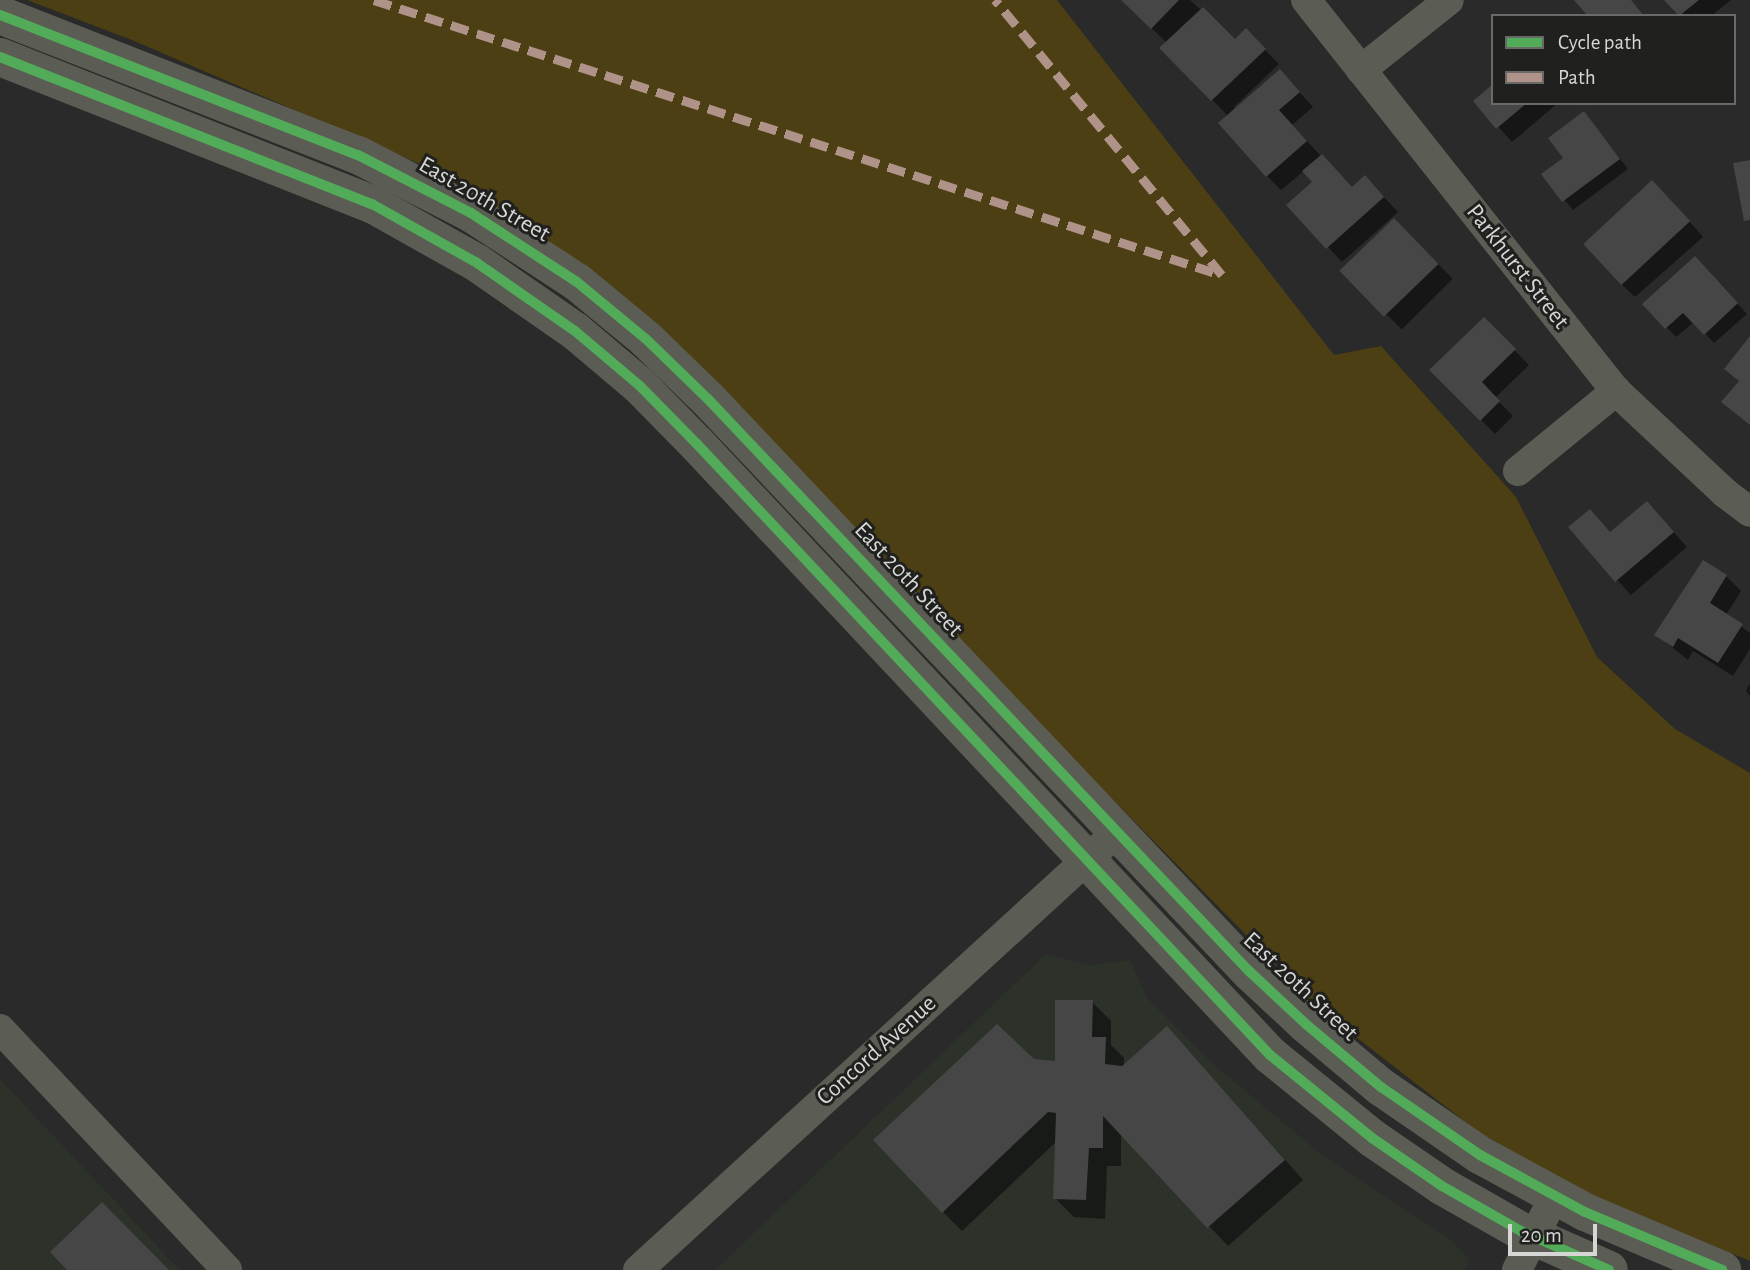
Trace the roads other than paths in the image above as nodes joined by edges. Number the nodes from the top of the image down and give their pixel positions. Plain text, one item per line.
1 (1306, 0) edge
2 (1449, 0) edge
3 (0, 15) edge
4 (0, 57) edge
5 (1361, 70) junction
6 (1616, 391) junction
7 (1518, 471) dead end
8 (1750, 512) edge
9 (1117, 832) junction
10 (1086, 860) junction
11 (0, 1029) edge
12 (1555, 1197) junction
13 (1526, 1254) edge
14 (227, 1270) edge
15 (638, 1270) edge
16 (1609, 1270) edge
17 (1722, 1270) edge

1 - 5 street, Parkhurst Street
2 - 5 street
3 - 9 street, East 20th Street
4 - 10 street
5 - 6 street, Parkhurst Street
6 - 7 street
6 - 8 street, Parkhurst Street
9 - 10 street, Concord Avenue
9 - 12 street, East 20th Street
10 - 13 street
10 - 15 street, Concord Avenue
11 - 14 street
12 - 13 street
12 - 17 street, East 20th Street
13 - 16 street

